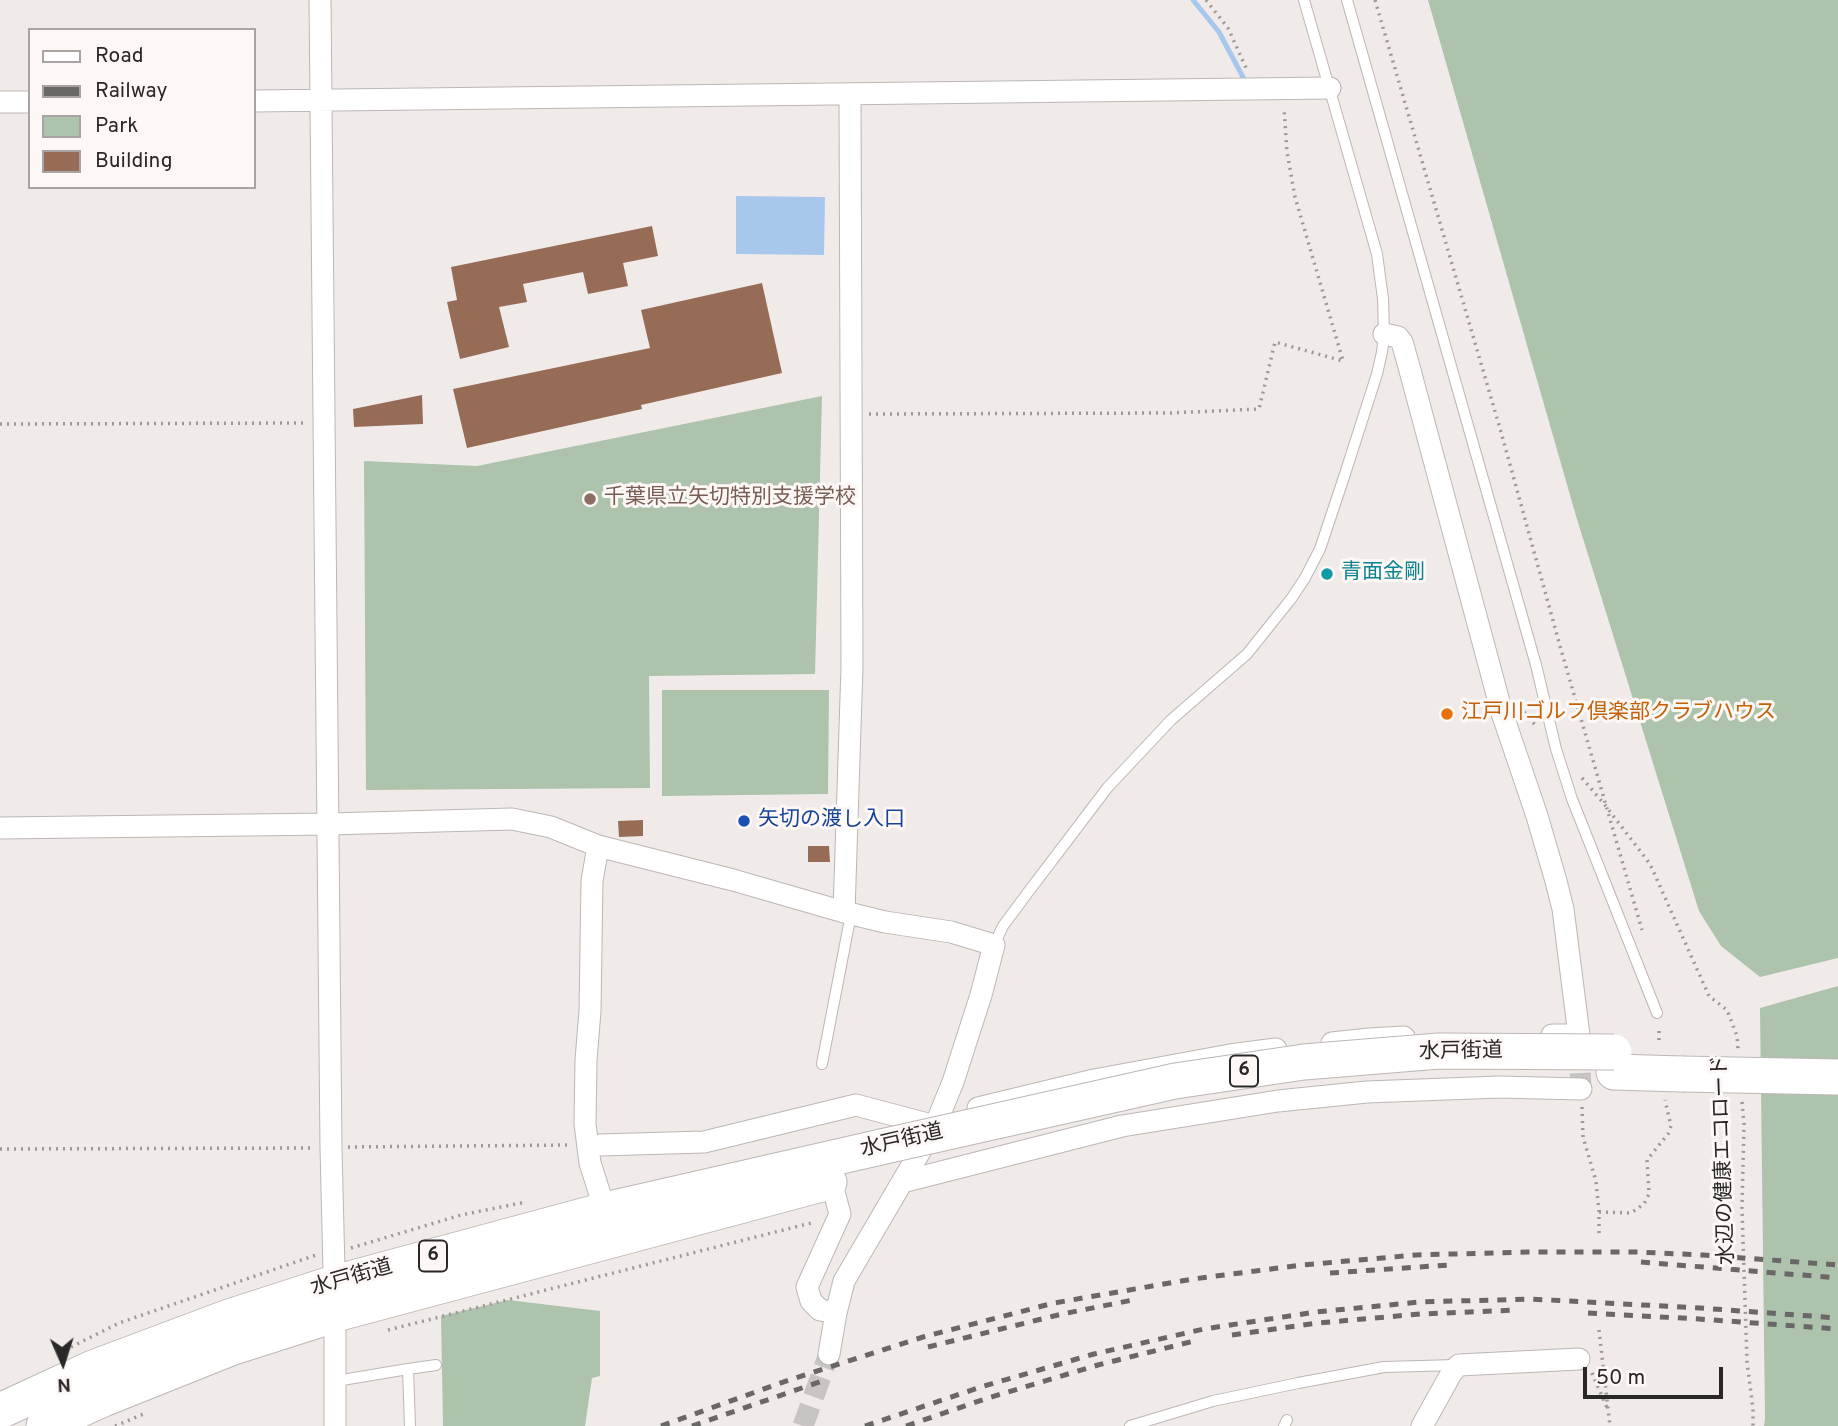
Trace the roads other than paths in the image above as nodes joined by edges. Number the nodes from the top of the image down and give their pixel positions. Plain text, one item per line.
1 (320, 0) edge
2 (1304, 0) edge
3 (1347, 0) edge
4 (1330, 89) junction
5 (850, 94) junction
6 (256, 100) edge
7 (321, 100) junction
8 (0, 102) edge
9 (28, 102) edge
10 (1384, 334) junction
11 (329, 824) junction
12 (0, 828) edge
13 (598, 846) junction
14 (847, 913) junction
15 (994, 945) junction
16 (1657, 1013) dead end
17 (1838, 1057) edge
18 (822, 1064) dead end
19 (1676, 1074) junction
20 (1838, 1077) edge
21 (1581, 1089) road end
22 (937, 1122) junction
23 (600, 1145) dead end
24 (890, 1165) junction
25 (836, 1198) junction
26 (605, 1210) junction
27 (334, 1270) dead end
28 (836, 1313) junction
29 (335, 1327) dead end
30 (829, 1354) tunnel mouth
31 (1579, 1359) road end
32 (436, 1365) dead end
33 (1459, 1365) junction
34 (408, 1369) junction
35 (336, 1381) junction
36 (0, 1412) edge
37 (44, 1426) edge
38 (335, 1426) edge
39 (410, 1426) edge
40 (1130, 1426) edge
41 (1422, 1426) edge

1 - 7 street
2 - 4 lane
3 - 16 lane
4 - 5 street
4 - 10 lane
5 - 7 street
5 - 14 street
6 - 7 street
7 - 11 street
8 - 9 street
10 - 15 lane
10 - 22 street
11 - 12 street
11 - 13 street
11 - 27 street
13 - 14 street
13 - 26 street
14 - 15 street
14 - 18 lane
15 - 22 street
17 - 19 highway, 水戸街道 / 6
19 - 20 highway, 水戸街道 / 6, bridge
19 - 24 highway, 水戸街道 / 6, bridge
21 - 24 street
22 - 23 street
22 - 24 street
24 - 25 highway, 水戸街道 / 6
24 - 26 highway, 水戸街道 / 6
24 - 28 street
25 - 28 street
25 - 37 highway, 水戸街道 / 6
26 - 36 highway, 水戸街道 / 6
28 - 30 street
29 - 35 street
31 - 33 street
32 - 34 lane
33 - 40 lane
33 - 41 street
34 - 35 lane
34 - 39 lane
35 - 38 street

